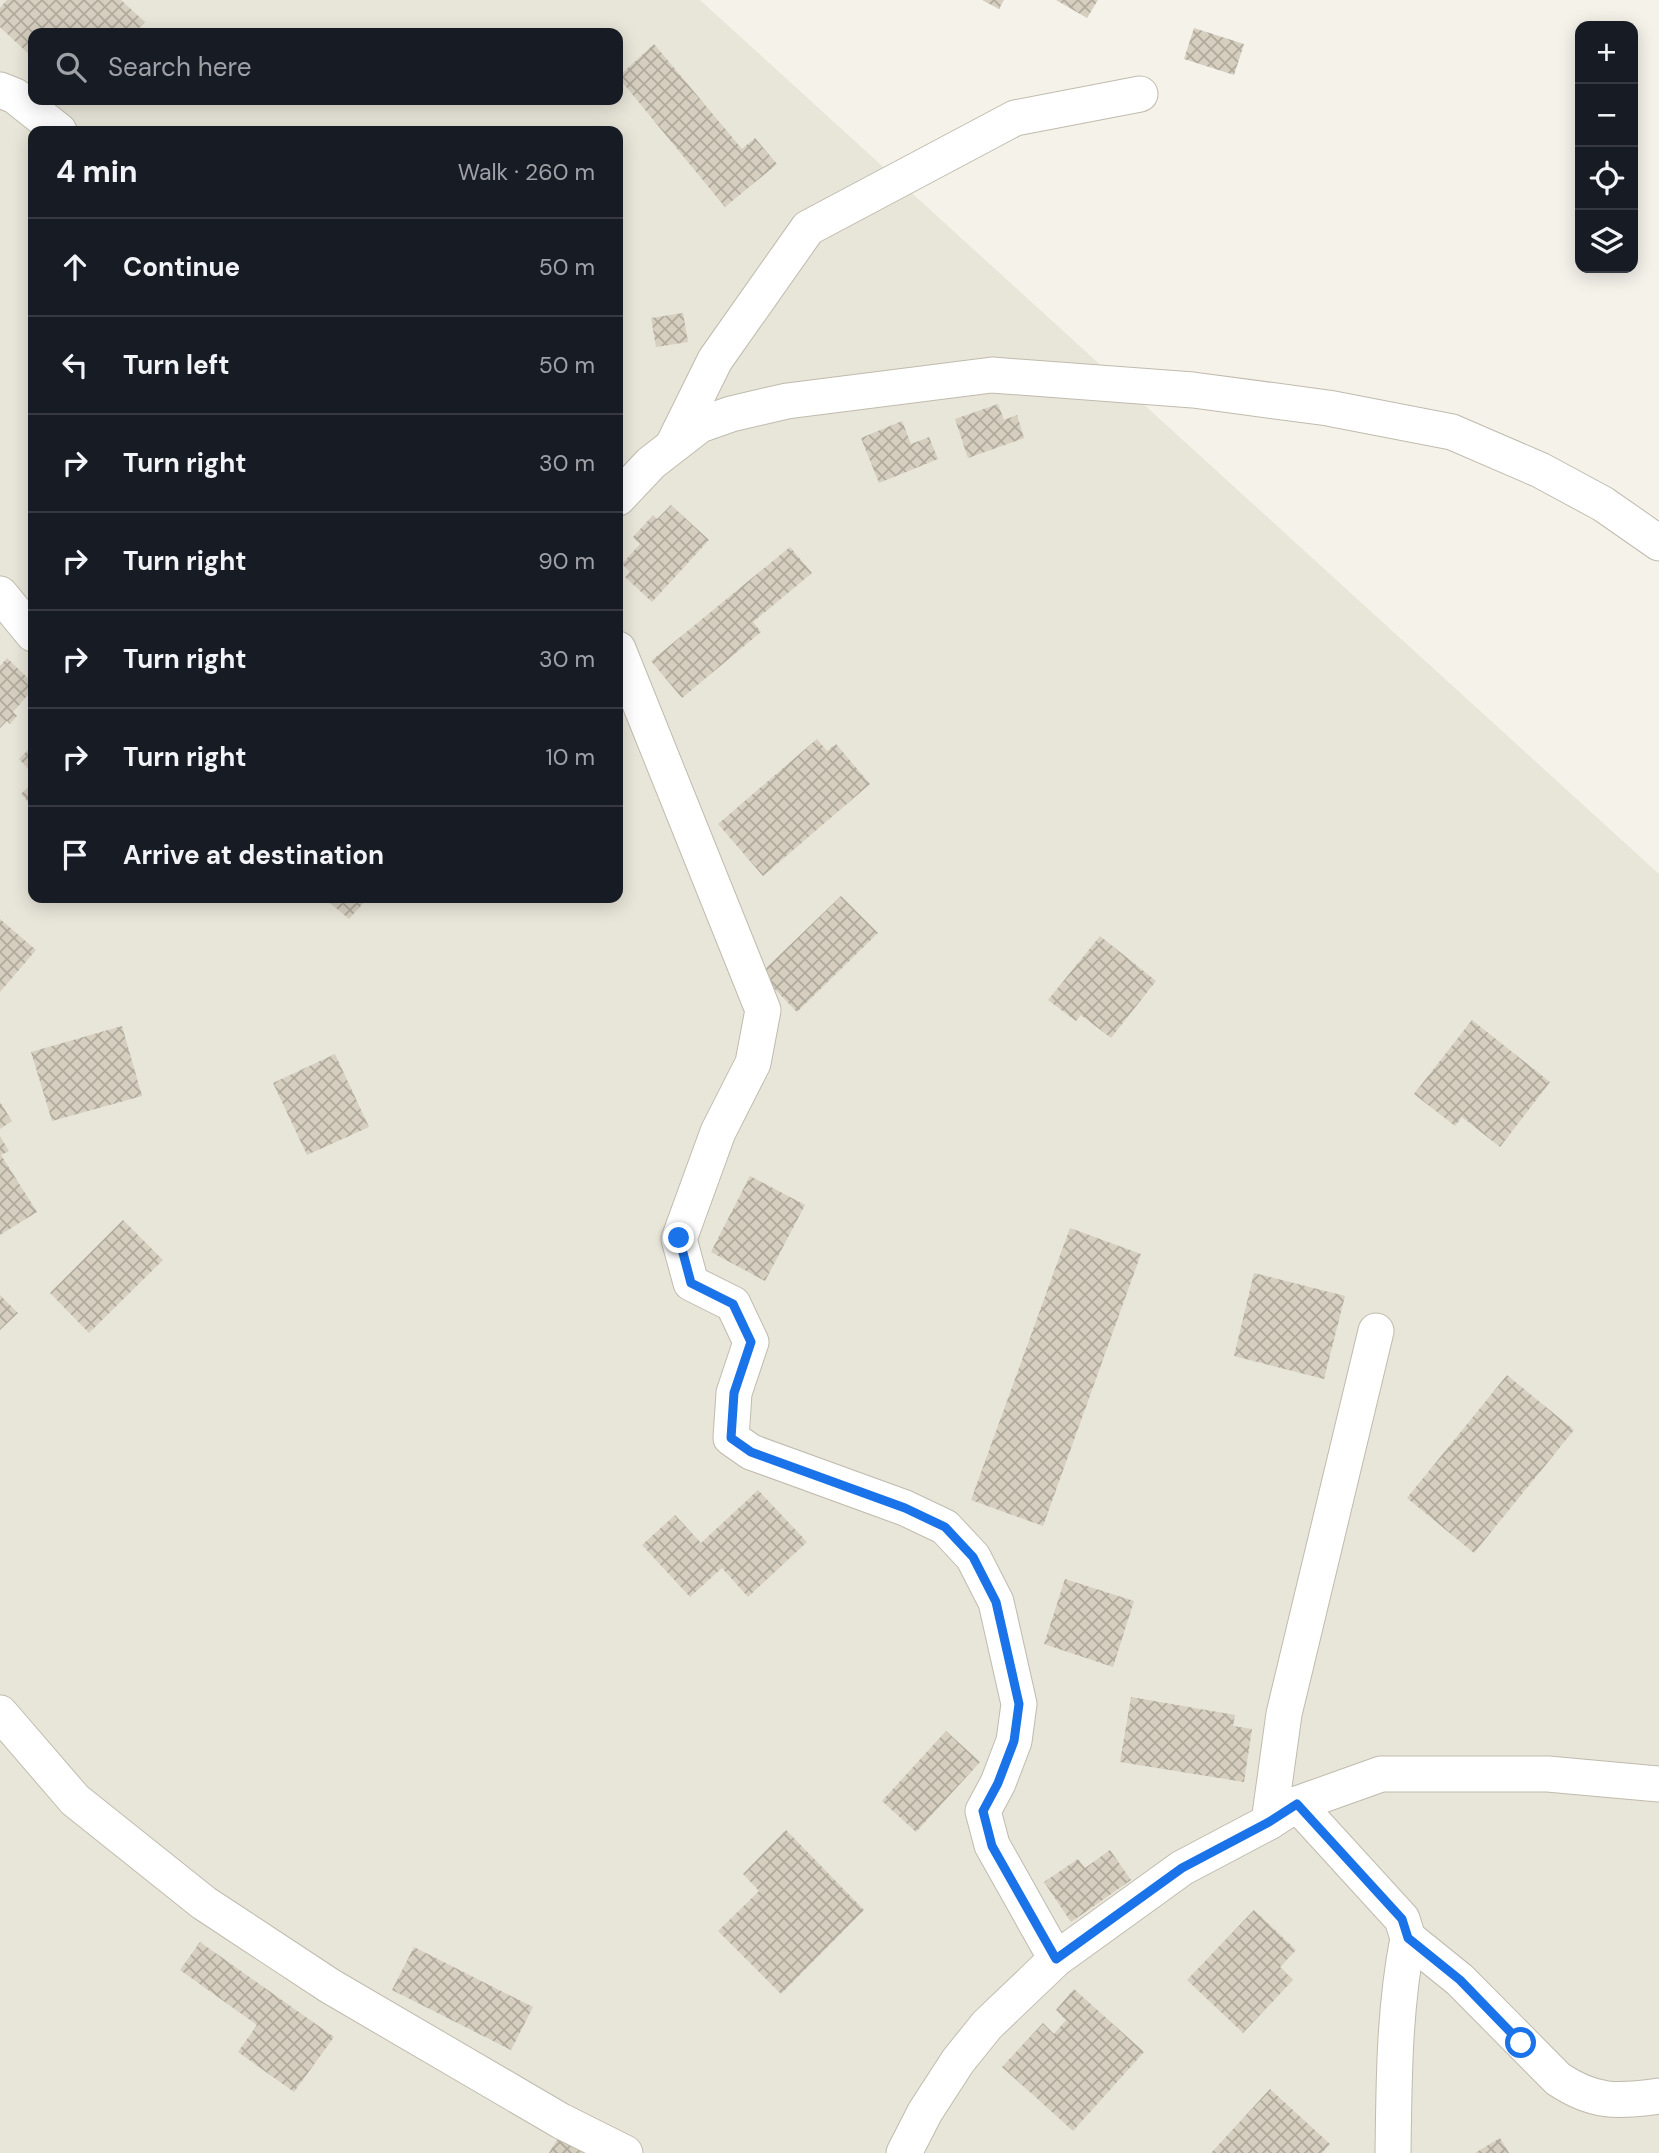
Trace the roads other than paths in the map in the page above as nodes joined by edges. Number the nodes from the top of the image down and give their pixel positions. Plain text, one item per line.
1 (0, 90) edge
2 (1140, 94) dead end
3 (53, 126) edge
4 (673, 446) junction
5 (623, 493) edge
6 (1659, 543) edge
7 (0, 594) edge
8 (28, 628) edge
9 (623, 661) edge
10 (1376, 1331) dead end
11 (0, 1713) edge
12 (1659, 1784) edge
13 (1283, 1813) junction
14 (1408, 1938) junction
15 (1056, 1959) junction
16 (1659, 2096) edge
17 (625, 2153) edge
18 (904, 2153) edge
19 (1393, 2153) edge

1 - 3 street
2 - 4 street
4 - 5 street
4 - 6 street
7 - 8 street
9 - 15 street
10 - 13 street
11 - 17 street
12 - 13 street
13 - 14 street
13 - 15 street
14 - 16 street
14 - 19 street
15 - 18 street

